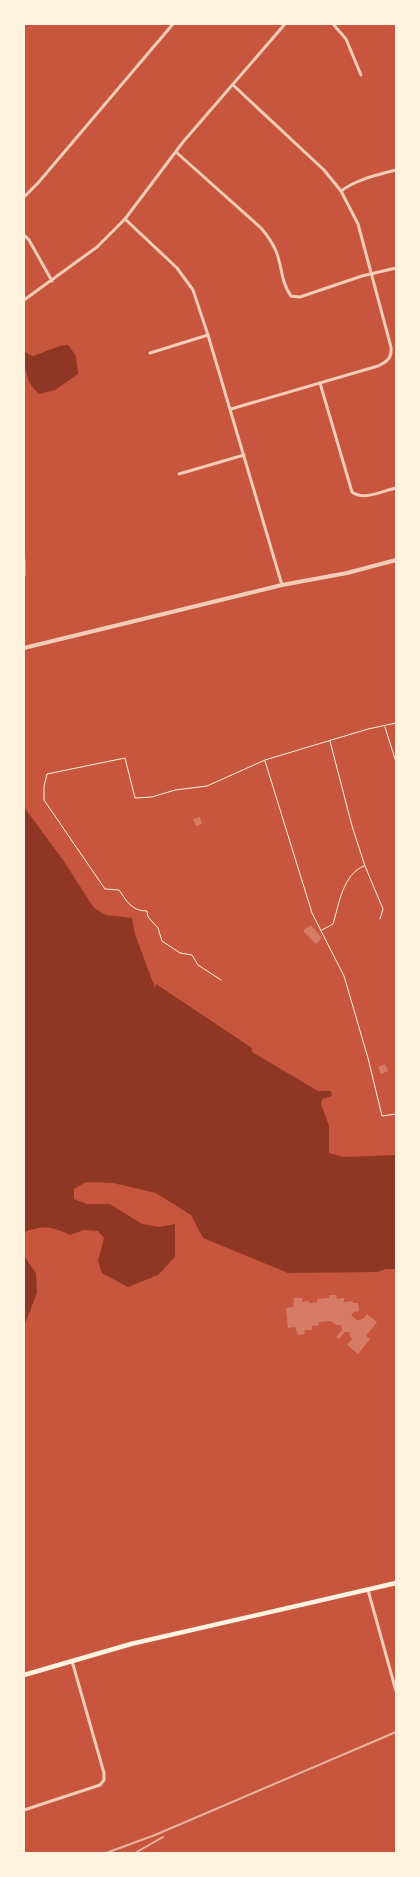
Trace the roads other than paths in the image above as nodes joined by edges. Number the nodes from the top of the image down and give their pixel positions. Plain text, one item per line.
1 (172, 24) edge
2 (285, 24) edge
3 (333, 24) edge
4 (361, 75) dead end
5 (233, 85) junction
6 (176, 152) junction
7 (396, 170) edge
8 (341, 191) junction
9 (24, 197) edge
10 (125, 219) junction
11 (24, 235) edge
12 (396, 268) edge
13 (372, 274) junction
14 (52, 281) junction
15 (24, 300) edge
16 (208, 335) junction
17 (150, 353) dead end
18 (320, 383) junction
19 (231, 409) junction
20 (244, 455) junction
21 (180, 474) dead end
22 (396, 488) edge
23 (24, 560) edge
24 (396, 560) edge
25 (24, 575) edge
26 (282, 585) junction
27 (24, 648) edge
28 (396, 1584) edge
29 (368, 1590) junction
30 (72, 1661) junction
31 (24, 1675) edge
32 (396, 1691) edge
33 (24, 1810) edge

1 - 9 street
2 - 5 street
3 - 4 street
5 - 6 street
5 - 8 street
6 - 10 street
6 - 13 street
7 - 8 street
8 - 13 street
10 - 14 street
10 - 16 street
11 - 14 street
12 - 13 street
13 - 18 street
14 - 15 street
16 - 17 street
16 - 19 street
18 - 19 street
18 - 22 street
19 - 20 street
20 - 21 street
20 - 26 street
23 - 25 street
24 - 26 street
26 - 27 street
28 - 29 main road
29 - 30 main road
29 - 32 street
30 - 31 main road
30 - 33 street

